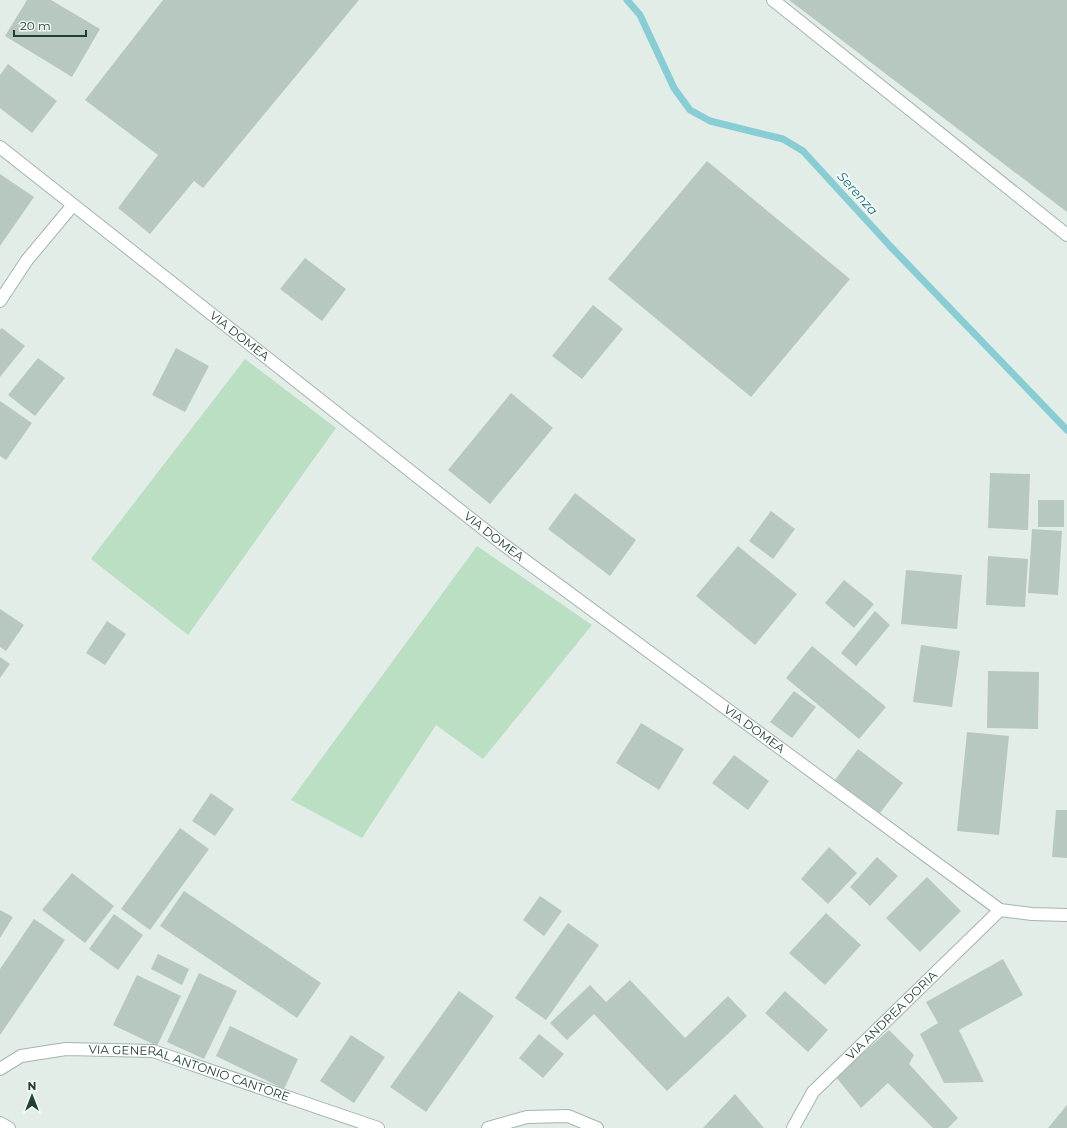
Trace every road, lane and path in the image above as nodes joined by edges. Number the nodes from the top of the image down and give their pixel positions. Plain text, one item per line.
1 (773, 0) edge
2 (0, 147) edge
3 (73, 205) junction
4 (1067, 235) edge
5 (0, 301) edge
6 (1000, 910) junction
7 (1067, 916) edge
8 (0, 1069) edge
9 (0, 1123) edge
10 (9, 1128) edge
11 (378, 1128) edge
12 (488, 1128) edge
13 (598, 1128) edge
14 (792, 1128) edge

1 - 4 street
2 - 3 street, VIA DOMEA
3 - 5 street
3 - 6 street, VIA DOMEA
6 - 7 street
6 - 14 street, VIA ANDREA DORIA
8 - 11 street, VIA GENERAL ANTONIO CANTORE
9 - 10 street
12 - 13 street

